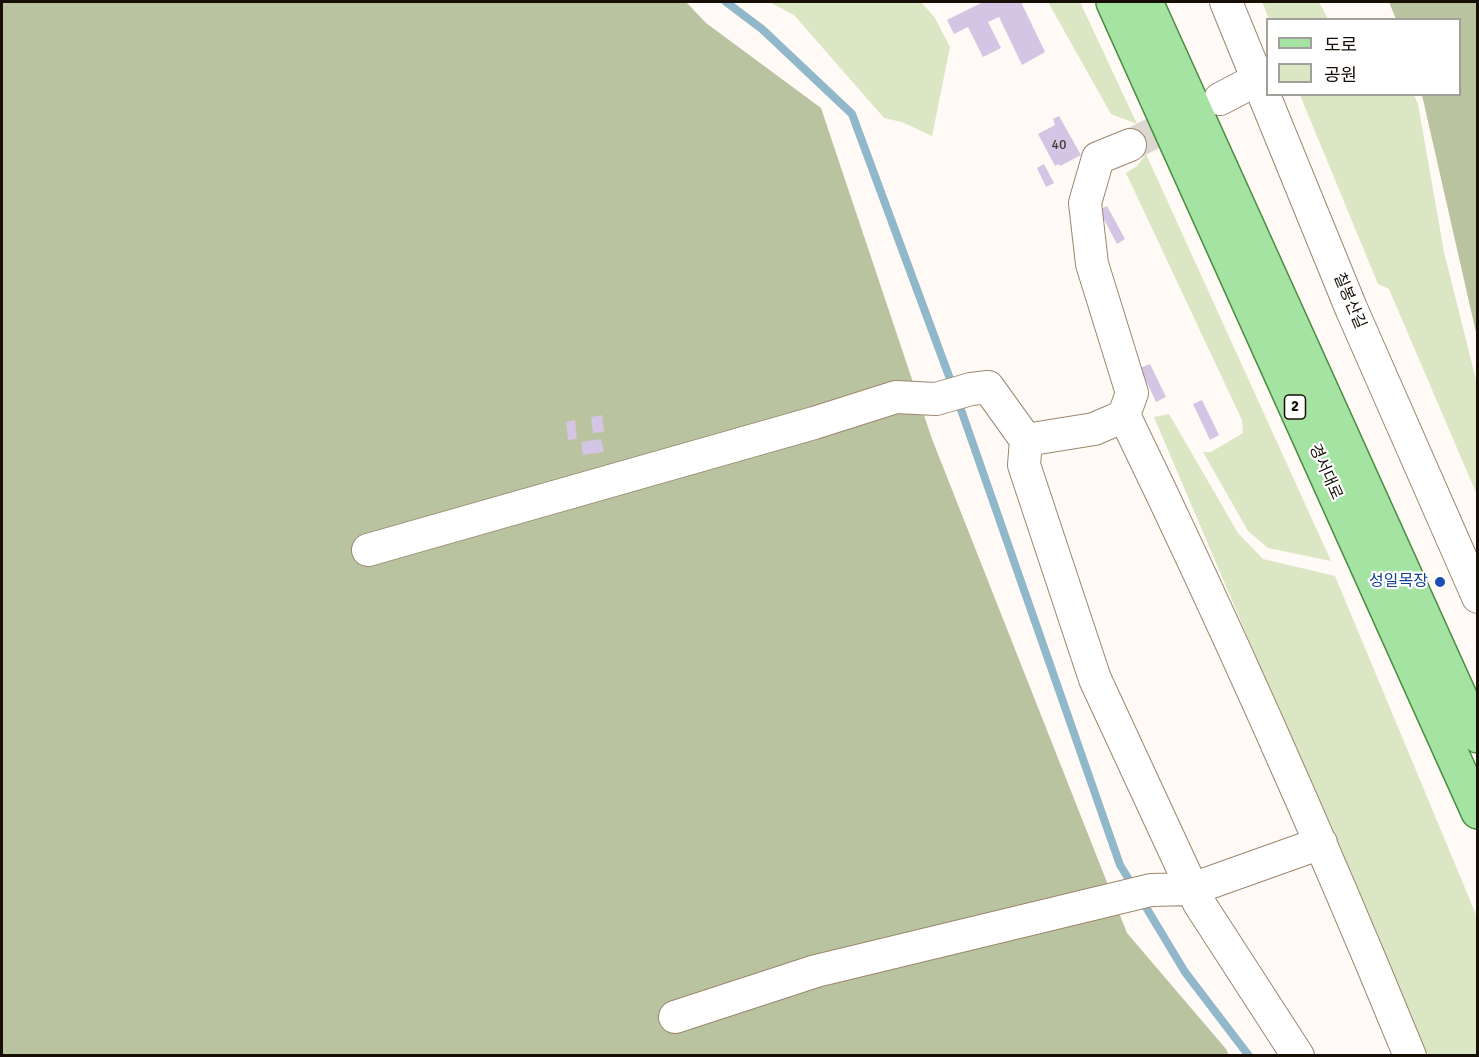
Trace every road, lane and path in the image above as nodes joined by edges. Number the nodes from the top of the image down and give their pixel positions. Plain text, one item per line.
1 (1113, 2) edge
2 (1146, 2) edge
3 (1226, 2) edge
4 (1258, 79) junction
5 (1220, 99) tunnel mouth
6 (1130, 145) tunnel mouth
7 (1124, 415) junction
8 (1026, 440) junction
9 (368, 550) dead end
10 (1471, 568) edge
11 (1478, 597) edge
12 (1478, 736) edge
13 (1478, 812) edge
14 (1321, 843) junction
15 (1192, 889) junction
16 (675, 1017) dead end
17 (1298, 1056) edge
18 (1410, 1056) edge

1 - 13 main road, 경서대로 / 2
2 - 12 main road, 경서대로 / 2
3 - 4 street, 칠봉산길
4 - 5 street
4 - 10 street, 칠봉산길
6 - 7 street
7 - 8 street
7 - 14 street
8 - 9 street
8 - 15 street
10 - 11 street, 칠봉산길
14 - 15 street
14 - 18 street
15 - 16 street
15 - 17 street

